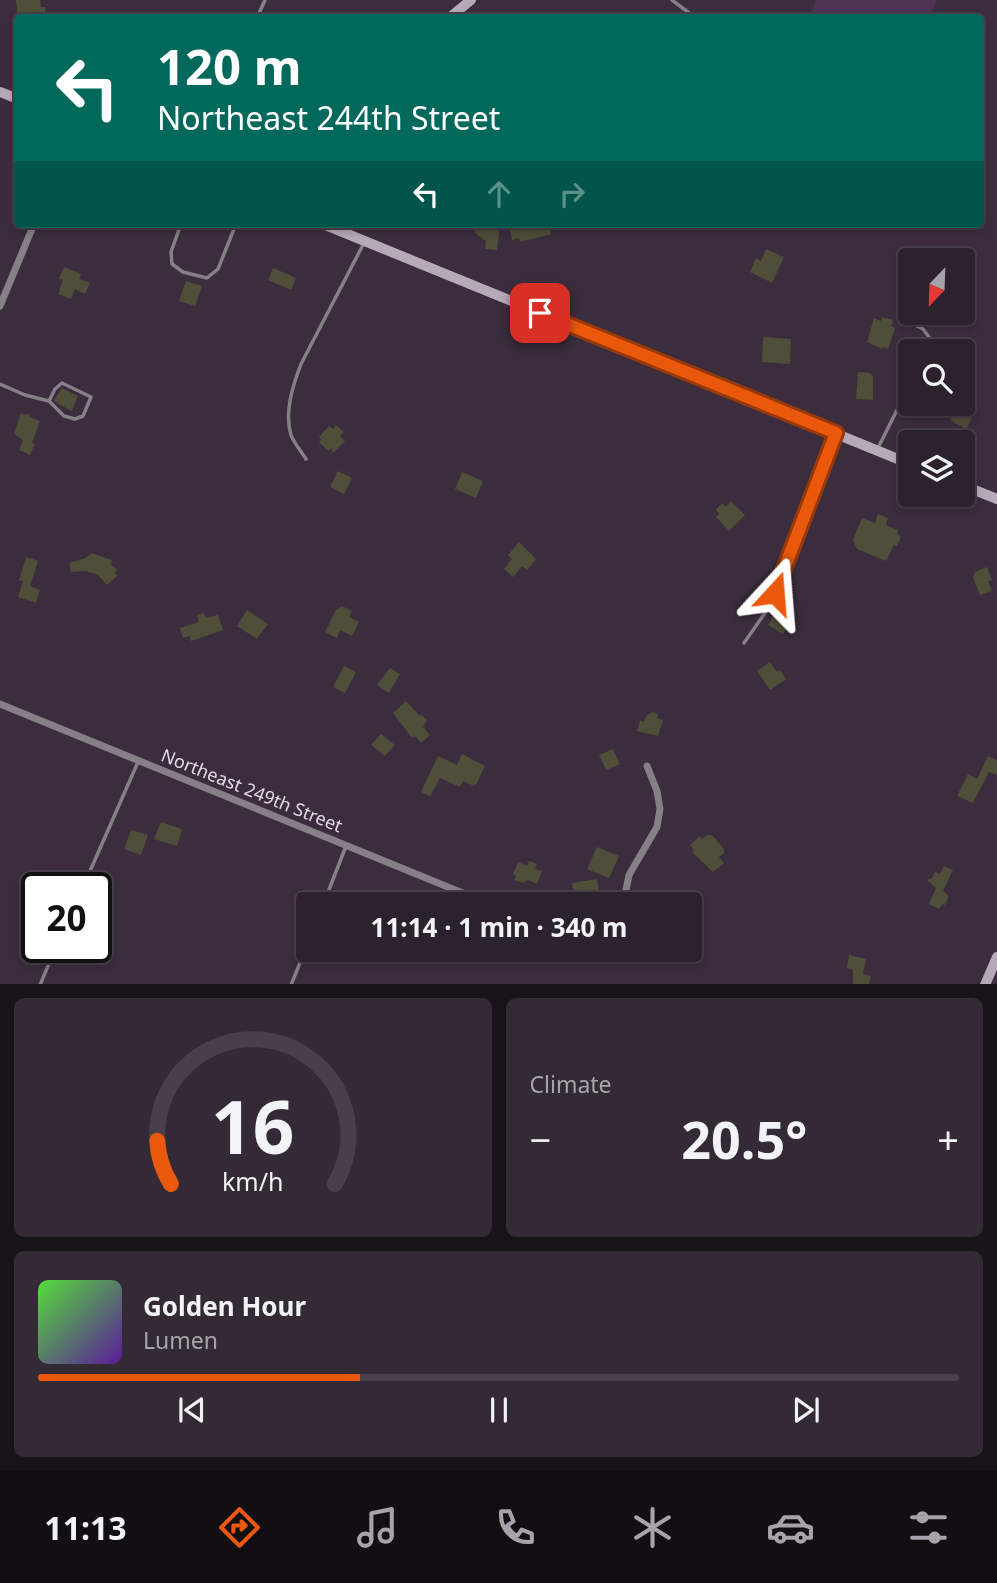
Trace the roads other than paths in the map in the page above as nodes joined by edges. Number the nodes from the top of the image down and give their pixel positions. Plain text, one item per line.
1 (471, 0) edge
2 (672, 0) edge
3 (454, 14) edge
4 (691, 14) edge
5 (32, 228) edge
6 (180, 228) edge
7 (234, 228) edge
8 (333, 228) edge
9 (365, 241) junction
10 (0, 306) edge
11 (917, 326) edge
12 (929, 339) edge
13 (0, 384) edge
14 (49, 401) junction
15 (898, 408) edge
16 (836, 433) junction
17 (877, 450) junction
18 (306, 458) dead end
19 (898, 459) edge
20 (975, 490) edge
21 (997, 499) edge
22 (744, 643) dead end
23 (0, 704) edge
24 (139, 760) junction
25 (648, 766) dead end
26 (346, 846) junction
27 (90, 872) edge
28 (328, 892) edge
29 (460, 892) edge
30 (626, 892) edge
31 (997, 957) edge
32 (300, 962) edge
33 (49, 963) edge
34 (40, 984) edge
35 (291, 984) edge
36 (985, 984) edge

1 - 3 street
2 - 4 lane
5 - 10 street
6 - 7 lane
8 - 9 street
9 - 16 street
9 - 18 lane
11 - 12 lane
13 - 14 lane
14 - 14 lane
15 - 17 lane
16 - 17 street
16 - 22 lane
17 - 19 street
20 - 21 street
23 - 24 street, Northeast 249th Street
24 - 26 street, Northeast 249th Street
24 - 27 lane
25 - 30 street
26 - 28 lane
26 - 29 street, Northeast 249th Street
31 - 36 street
32 - 35 lane
33 - 34 lane

